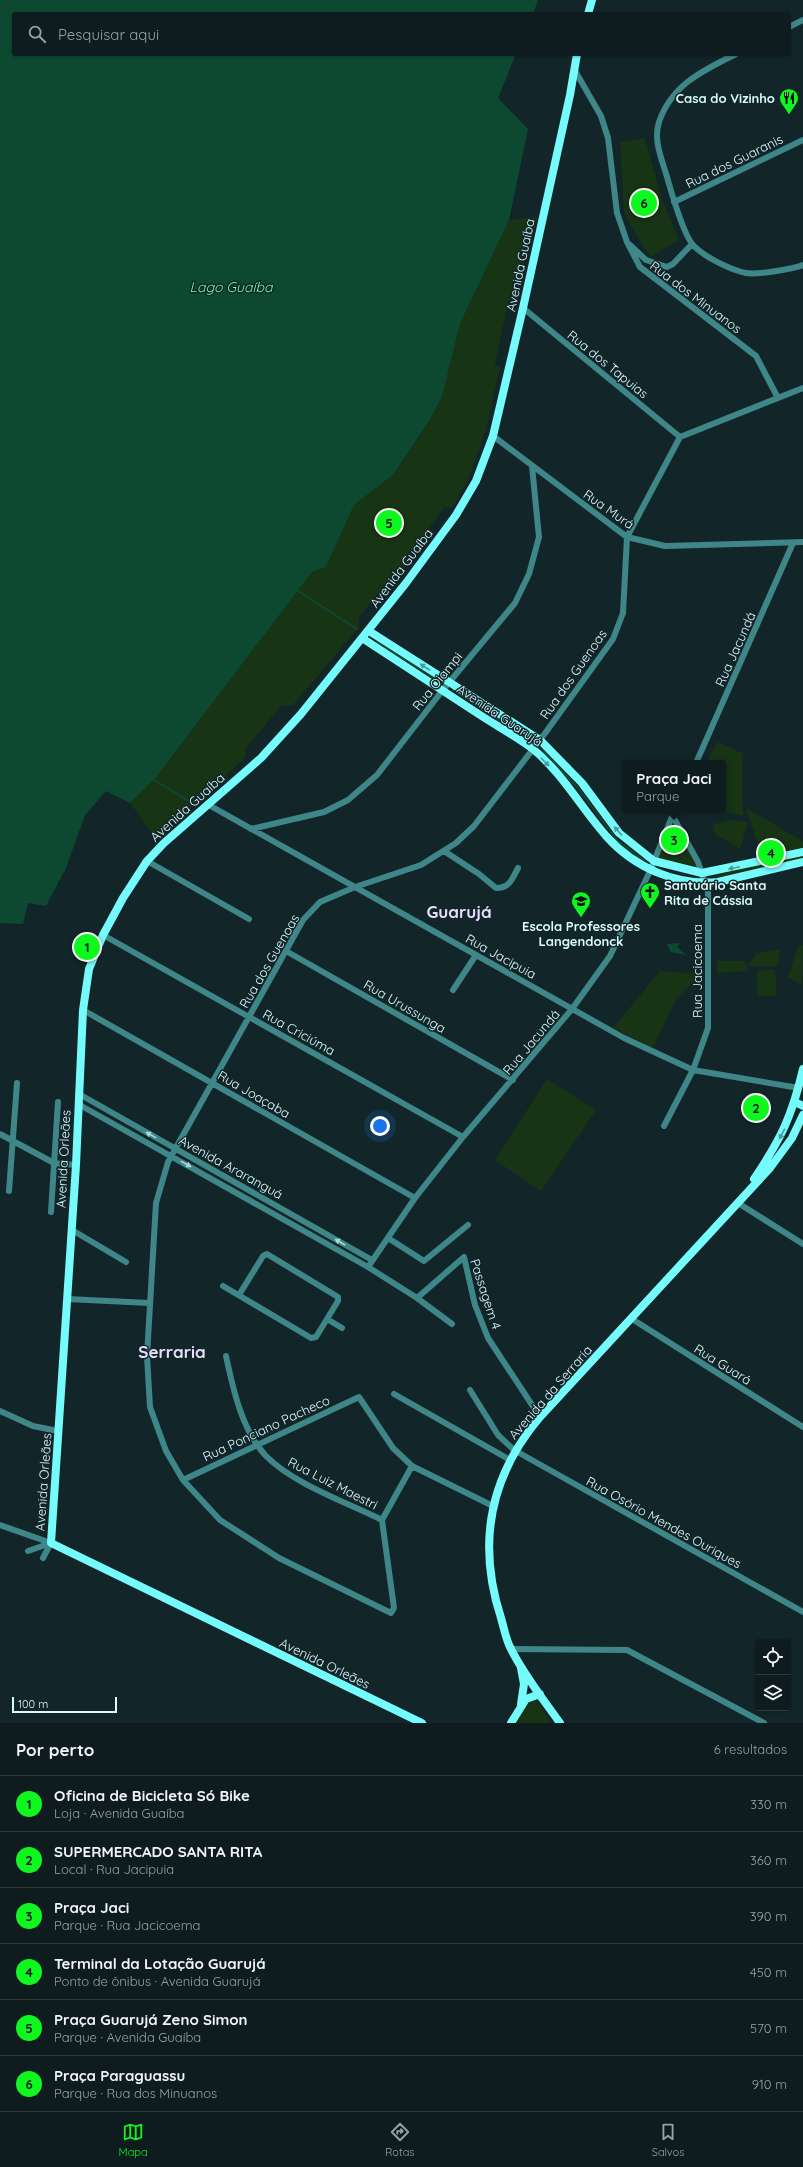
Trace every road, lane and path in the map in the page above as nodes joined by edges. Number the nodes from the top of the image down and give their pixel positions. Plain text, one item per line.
1 (592, 0) edge
2 (589, 12) edge
3 (803, 20) edge
4 (791, 26) edge
5 (577, 56) edge
6 (732, 56) edge
7 (574, 69) junction
8 (803, 140) edge
9 (674, 202) junction
10 (627, 242) junction
11 (692, 244) junction
12 (803, 265) edge
13 (523, 308) junction
14 (803, 388) edge
15 (778, 398) junction
16 (493, 436) junction
17 (680, 437) junction
18 (532, 466) junction
19 (627, 537) junction
20 (803, 542) edge
21 (793, 543) junction
22 (369, 631) junction
23 (362, 638) junction
24 (450, 682) junction
25 (442, 691) junction
26 (540, 740) junction
27 (533, 750) junction
28 (697, 760) edge
29 (207, 804) junction
30 (674, 812) edge
31 (672, 816) junction
32 (251, 829) junction
33 (444, 850) junction
34 (803, 852) edge
35 (147, 861) junction
36 (654, 861) junction
37 (803, 862) edge
38 (518, 868) dead end
39 (650, 871) junction
40 (702, 873) junction
41 (705, 883) junction
42 (355, 887) junction
43 (249, 919) dead end
44 (103, 935) junction
45 (286, 951) junction
46 (476, 955) junction
47 (454, 990) dead end
48 (572, 1009) junction
49 (82, 1010) junction
50 (249, 1017) junction
51 (693, 1070) junction
52 (803, 1070) edge
53 (513, 1080) junction
54 (18, 1083) dead end
55 (211, 1083) junction
56 (799, 1088) junction
57 (79, 1094) junction
58 (58, 1102) dead end
59 (795, 1102) junction
60 (78, 1104) junction
61 (803, 1106) edge
62 (803, 1115) edge
63 (664, 1126) dead end
64 (0, 1134) edge
65 (463, 1138) junction
66 (13, 1140) junction
67 (174, 1148) junction
68 (171, 1155) junction
69 (54, 1163) junction
70 (76, 1165) junction
71 (9, 1191) dead end
72 (260, 1196) junction
73 (415, 1198) junction
74 (256, 1203) junction
75 (738, 1203) junction
76 (51, 1212) dead end
77 (307, 1223) junction
78 (468, 1225) dead end
79 (72, 1230) junction
80 (304, 1230) junction
81 (388, 1238) junction
82 (803, 1244) edge
83 (372, 1260) junction
84 (126, 1262) dead end
85 (368, 1267) junction
86 (223, 1286) dead end
87 (239, 1295) junction
88 (417, 1298) junction
89 (67, 1299) junction
90 (150, 1303) junction
91 (328, 1319) junction
92 (632, 1319) junction
93 (452, 1324) dead end
94 (342, 1328) dead end
95 (226, 1356) dead end
96 (470, 1390) dead end
97 (394, 1394) dead end
98 (0, 1411) edge
99 (540, 1417) junction
100 (803, 1428) edge
101 (58, 1431) junction
102 (258, 1445) junction
103 (514, 1450) junction
104 (510, 1460) junction
105 (412, 1466) junction
106 (183, 1480) junction
107 (493, 1506) junction
108 (382, 1520) junction
109 (0, 1525) edge
110 (50, 1543) junction
111 (28, 1551) dead end
112 (43, 1558) dead end
113 (803, 1612) edge
114 (511, 1649) junction
115 (521, 1665) junction
116 (540, 1694) junction
117 (521, 1704) junction
118 (422, 1723) edge
119 (511, 1723) edge
120 (560, 1723) edge
121 (764, 1723) edge

1 - 2 street
3 - 4 street
5 - 7 street, Avenida Guaíba
6 - 9 street
7 - 10 street, Rua dos Minuanos
7 - 13 street, Avenida Guaíba
8 - 9 street, Rua dos Guaranis
9 - 11 street
10 - 11 street
10 - 15 street, Rua dos Minuanos
11 - 12 street
13 - 16 street, Avenida Guaíba
13 - 17 street, Rua dos Tapuias
14 - 15 street
15 - 17 street
16 - 18 street, Rua Murá
16 - 22 street, Avenida Guaíba
17 - 19 street, Rua dos Guenoas
18 - 19 street, Rua Murá
18 - 24 street, Rua Oiampi
19 - 21 street, Rua Murá
19 - 26 street, Rua dos Guenoas
20 - 21 street, Rua Murá
21 - 28 street, Rua Jacundá
22 - 23 street, Avenida Guaíba
24 -> 22 street, Avenida Guarujá
23 - 25 street, Avenida Guarujá
23 - 29 street, Avenida Guaíba
24 - 25 street, Rua Oiampi
24 - 26 street, Avenida Guarujá
25 - 27 street, Avenida Guarujá
25 - 32 street, Rua Oiampi
26 - 27 street, Rua dos Guenoas
36 -> 26 street, Avenida Guarujá
27 - 33 street, Rua dos Guenoas
27 -> 39 street, Avenida Guarujá
29 - 32 street, Rua Jacipuia
29 - 35 street, Avenida Guaíba
30 - 31 street, Rua Jacundá
31 - 36 street, Rua Jacundá
31 - 40 street, Rua Jacicoema
32 - 42 street, Rua Jacipuia
33 - 38 street
33 - 42 street, Rua dos Guenoas
34 -> 40 street, Avenida Guarujá
35 - 43 street
35 - 44 street, Avenida Guaíba
36 - 39 street, Rua Jacundá
36 - 40 street, Avenida Guarujá
37 - 41 street, Avenida Guarujá
39 - 41 street, Avenida Guarujá
39 - 48 street, Rua Jacundá
40 - 41 street, Rua Jacicoema
41 - 51 street, Rua Jacicoema
42 - 45 street, Rua dos Guenoas
42 - 46 street, Rua Jacipuia
44 - 49 street, Avenida Guaíba
44 - 50 street, Rua Criciúma
45 - 50 street, Rua dos Guenoas
45 - 53 street, Rua Urussunga
46 - 47 street
46 - 48 street, Rua Jacipuia
48 - 51 street, Rua Jacipuia
48 - 53 street, Rua Jacundá
49 - 55 street, Rua Joaçaba
49 - 57 street, Avenida Orleães
50 - 55 street, Rua dos Guenoas
50 - 65 street, Rua Criciúma
51 - 56 street, Rua Jacipuia
51 - 63 street, Rua Jacicoema
52 - 56 street, Avenida da Serraria
53 - 65 street, Rua Jacundá
54 - 66 street
55 - 67 street, Rua dos Guenoas
55 - 73 street, Rua Joaçaba
56 - 59 street, Avenida da Serraria
57 - 60 street, Avenida Orleães
67 -> 57 street, Avenida Araranguá
58 - 69 street
59 - 61 street
59 -> 75 street, Avenida da Serraria
60 - 68 street, Avenida Araranguá
60 - 70 street, Avenida Orleães
62 - 75 street, Avenida da Serraria
64 - 66 street
65 - 73 street, Rua Jacundá
66 - 69 street
66 - 71 street
67 - 68 street, Rua dos Guenoas
67 - 72 street, Avenida Araranguá
68 -> 74 street, Avenida Araranguá
68 - 90 street, Rua dos Guenoas
69 - 70 street
69 - 76 street
70 - 79 street, Avenida Orleães
72 - 74 street
72 - 77 street, Avenida Araranguá
73 - 81 street, Rua Jacundá
74 - 80 street, Avenida Araranguá
75 - 82 street
75 - 92 street, Avenida da Serraria
77 - 80 street
83 -> 77 street, Avenida Araranguá
78 - 81 street
79 - 84 street
79 - 89 street, Avenida Orleães
80 - 85 street, Avenida Araranguá
81 - 83 street, Rua Jacundá
83 - 85 street, Rua Jacundá
85 - 88 street
86 - 87 street
87 - 91 street
87 - 91 street
88 - 93 street
88 - 99 street, Passagem 4
89 - 90 street
89 - 101 street, Avenida Orleães
90 - 106 street, Rua dos Guenoas
91 - 94 street
92 - 99 street, Avenida da Serraria
92 - 100 street, Rua Guará
95 - 102 street, Rua Luiz Maestri
96 - 103 street, Rua Osório Mendes Ouriques
97 - 104 street
98 - 101 street
99 - 103 street, Avenida da Serraria
101 - 110 street, Avenida Orleães
102 - 105 street, Rua Ponciano Pacheco
102 - 106 street, Rua Ponciano Pacheco
102 - 108 street, Rua Luiz Maestri
103 - 104 street, Avenida da Serraria
103 - 113 street, Rua Osório Mendes Ouriques
104 - 107 street, Avenida da Serraria
105 - 107 street
105 - 108 street
106 - 108 street, Rua dos Guenoas
107 - 114 street, Avenida da Serraria
109 - 110 street
110 - 111 street
110 - 112 street
110 - 118 street, Avenida Orleães
114 - 115 street, Avenida da Serraria
114 - 121 street
115 - 116 street, Avenida da Serraria
115 - 117 street
116 - 117 street
116 - 120 street, Avenida da Serraria
117 - 119 street

